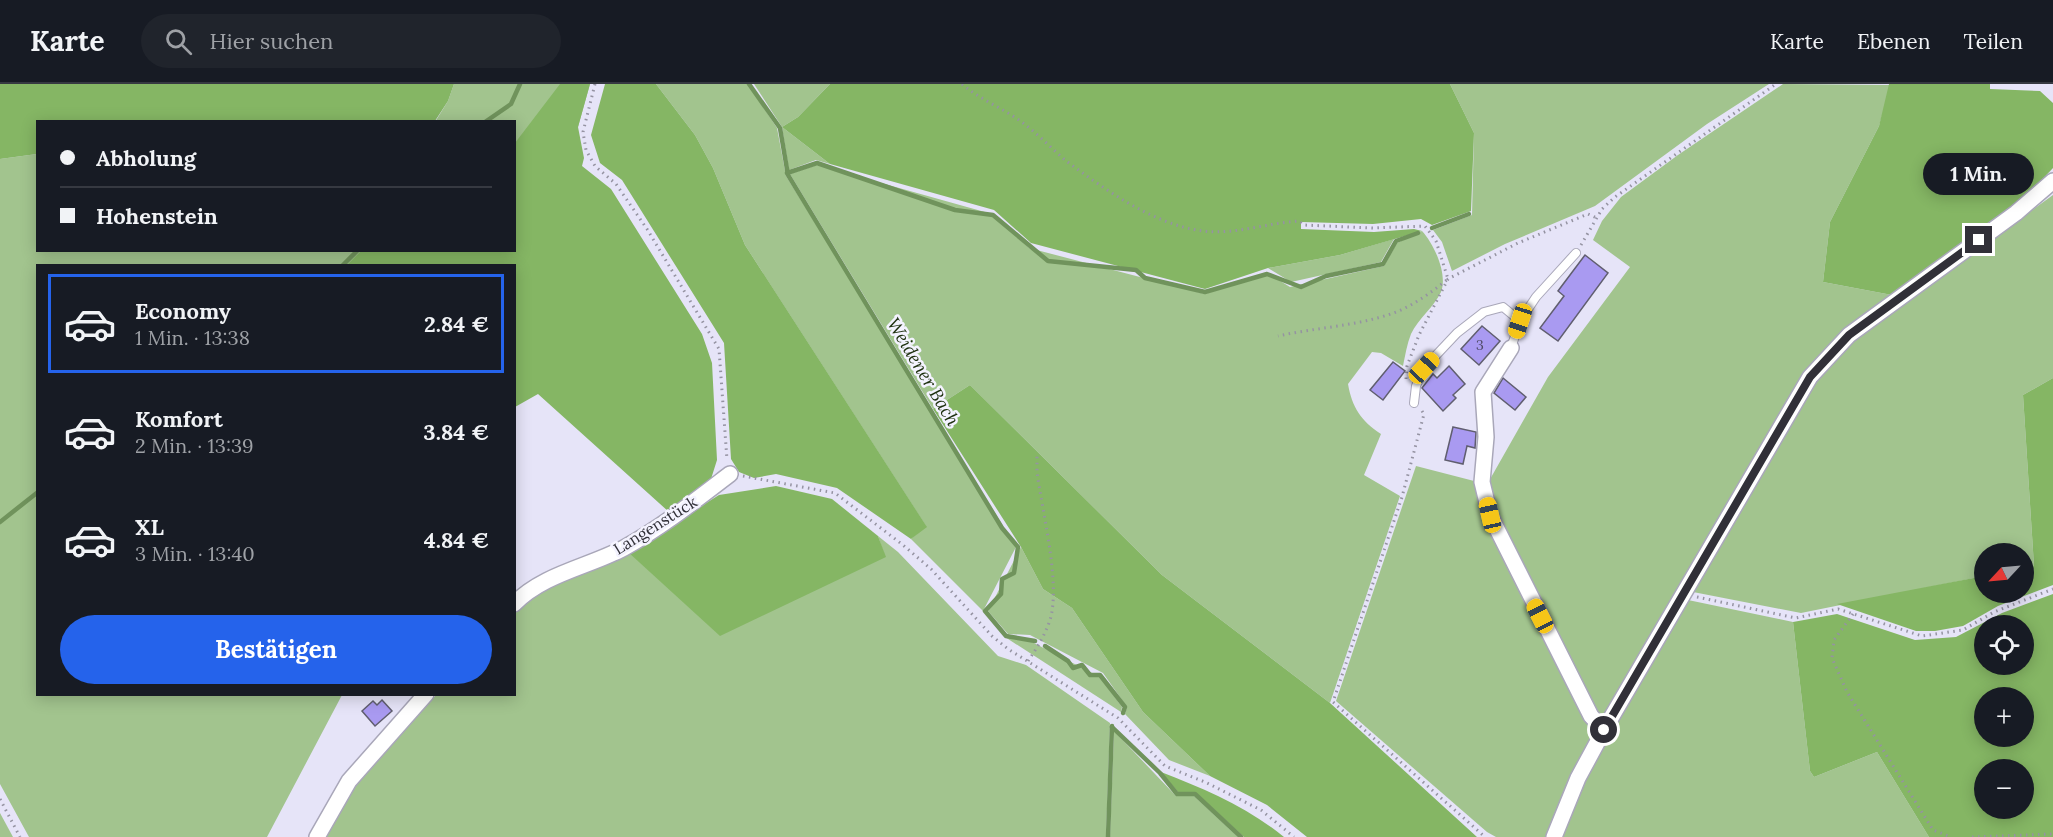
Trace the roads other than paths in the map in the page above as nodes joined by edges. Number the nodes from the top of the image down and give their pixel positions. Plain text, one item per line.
1 (2053, 181) edge
2 (1576, 253) road end
3 (1520, 321) junction
4 (1511, 348) joint
5 (1414, 403) road end
6 (730, 474) road end
7 (516, 602) edge
8 (424, 696) edge
9 (1604, 730) junction
10 (317, 837) edge
11 (1554, 837) edge

1 - 9 street
2 - 3 lane
3 - 4 lane
3 - 5 lane
4 - 9 street
6 - 7 street, Langenstück
8 - 10 street
9 - 11 street

